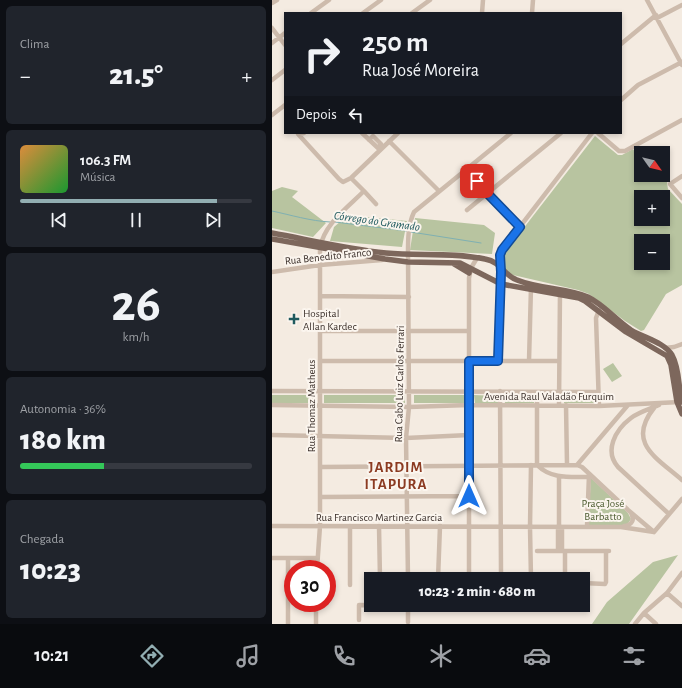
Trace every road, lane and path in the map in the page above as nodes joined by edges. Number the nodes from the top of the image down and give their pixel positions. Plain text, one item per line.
1 (277, 0) edge
2 (329, 0) edge
3 (381, 0) edge
4 (430, 0) edge
5 (483, 0) edge
6 (534, 0) edge
7 (647, 0) edge
8 (272, 3) edge
9 (682, 6) edge
10 (312, 12) edge
11 (364, 12) edge
12 (413, 12) edge
13 (482, 12) edge
14 (532, 12) edge
15 (657, 17) junction
16 (272, 28) edge
17 (284, 34) edge
18 (279, 37) junction
19 (272, 42) edge
20 (622, 43) edge
21 (284, 44) edge
22 (682, 64) edge
23 (284, 71) edge
24 (272, 80) edge
25 (638, 85) junction
26 (622, 93) edge
27 (622, 99) edge
28 (284, 107) edge
29 (272, 115) edge
30 (682, 120) edge
31 (298, 134) edge
32 (363, 134) edge
33 (397, 134) edge
34 (508, 134) edge
35 (560, 134) edge
36 (591, 134) edge
37 (599, 134) edge
38 (369, 140) dead end
39 (389, 141) junction
40 (467, 169) junction
41 (682, 176) edge
42 (351, 178) junction
43 (364, 191) junction
44 (440, 191) junction
45 (487, 193) junction
46 (682, 198) edge
47 (376, 204) dead end
48 (467, 210) dead end
49 (520, 227) junction
50 (272, 233) edge
51 (272, 239) edge
52 (320, 245) junction
53 (408, 253) junction
54 (386, 256) junction
55 (477, 258) junction
56 (408, 262) junction
57 (320, 265) junction
58 (501, 266) junction
59 (272, 272) edge
60 (471, 272) junction
61 (501, 284) junction
62 (531, 287) junction
63 (560, 293) junction
64 (320, 296) junction
65 (409, 297) junction
66 (599, 310) junction
67 (320, 331) junction
68 (409, 332) junction
69 (469, 332) junction
70 (682, 344) edge
71 (663, 348) junction
72 (672, 359) junction
73 (320, 361) junction
74 (409, 361) junction
75 (469, 361) junction
76 (498, 361) junction
77 (529, 361) junction
78 (559, 362) junction
79 (680, 371) edge
80 (272, 391) edge
81 (320, 391) junction
82 (409, 391) junction
83 (469, 391) junction
84 (500, 391) junction
85 (537, 392) junction
86 (559, 392) junction
87 (598, 392) junction
88 (681, 402) edge
89 (662, 403) junction
90 (272, 405) edge
91 (320, 405) junction
92 (469, 405) junction
93 (500, 405) junction
94 (537, 405) junction
95 (559, 405) junction
96 (628, 405) junction
97 (566, 406) junction
98 (599, 406) junction
99 (410, 407) junction
100 (655, 407) junction
101 (643, 412) junction
102 (682, 414) edge
103 (643, 426) junction
104 (320, 435) junction
105 (469, 435) junction
106 (272, 436) edge
107 (406, 438) junction
108 (501, 465) junction
109 (531, 465) junction
110 (537, 465) junction
111 (567, 465) junction
112 (577, 465) junction
113 (406, 466) junction
114 (469, 466) junction
115 (320, 467) junction
116 (589, 475) junction
117 (559, 477) junction
118 (682, 480) edge
119 (469, 496) junction
120 (320, 497) junction
121 (406, 498) junction
122 (682, 499) edge
123 (628, 510) junction
124 (669, 514) junction
125 (272, 526) edge
126 (320, 526) junction
127 (350, 526) junction
128 (379, 526) junction
129 (440, 526) junction
130 (469, 526) junction
131 (407, 527) junction
132 (501, 527) junction
133 (530, 527) junction
134 (560, 527) junction
135 (587, 527) junction
136 (621, 527) junction
137 (654, 532) junction
138 (537, 551) dead end
139 (561, 551) junction
140 (272, 558) edge
141 (288, 558) junction
142 (317, 558) joint
143 (380, 572) edge
144 (408, 572) edge
145 (438, 572) edge
146 (469, 572) edge
147 (501, 572) edge
148 (531, 572) edge
149 (564, 572) edge
150 (682, 573) edge
151 (590, 583) edge
152 (350, 585) dead end
153 (667, 593) junction
154 (364, 605) edge
155 (682, 606) edge
156 (316, 612) edge
157 (408, 612) edge
158 (644, 613) junction
159 (359, 620) dead end
160 (408, 622) dead end
161 (288, 624) edge
162 (316, 624) edge
163 (634, 624) edge
164 (656, 624) edge

1 - 8 street
2 - 10 street
3 - 11 street
4 - 12 street
5 - 13 street
6 - 14 street
7 - 15 street
9 - 15 street
15 - 20 street
15 - 22 street
16 - 18 street
17 - 18 street
18 - 19 street
18 - 21 street
22 - 25 street
23 - 24 street
25 - 26 street
25 - 27 street
28 - 29 street
30 - 37 street
31 - 42 street
32 - 38 street
33 - 39 street
34 - 40 street, Rua Cabo Luiz Carlos Ferrari
35 - 45 street
36 - 49 street
39 - 42 street
39 - 44 street
40 - 44 street, Rua Cabo Luiz Carlos Ferrari
40 - 45 street
41 - 46 street
42 - 43 street
43 - 47 street
43 - 52 street
44 - 53 street, Rua Cabo Luiz Carlos Ferrari
45 - 48 street
45 - 49 street
49 - 58 street
50 - 52 main road
51 - 52 main road
52 - 54 main road
52 - 57 street, Rua Thomaz Matheus
53 - 54 main road
53 - 55 main road
53 - 56 street, Rua Cabo Luiz Carlos Ferrari
54 - 56 main road
54 - 57 street, Rua Benedito Franco
55 - 58 main road
55 - 60 street
56 - 60 main road
56 - 65 street, Rua Cabo Luiz Carlos Ferrari
57 - 59 street, Rua Benedito Franco
57 - 64 street, Rua Thomaz Matheus
58 - 61 street
58 - 62 main road
60 - 61 main road
60 - 69 street
61 - 62 main road
61 - 76 street
62 - 63 main road
62 - 77 street
63 - 66 main road
63 - 71 main road
63 - 78 street
64 - 65 street
64 - 67 street, Rua Thomaz Matheus
65 - 68 street, Rua Cabo Luiz Carlos Ferrari
66 - 71 main road
66 - 87 street
67 - 68 street
67 - 73 street, Rua Thomaz Matheus
68 - 69 street
68 - 74 street, Rua Cabo Luiz Carlos Ferrari
69 - 75 street
70 - 71 street
71 - 72 main road
72 - 79 main road
72 - 88 main road
73 - 74 street
73 - 81 street, Rua Thomaz Matheus
74 - 75 street
74 - 82 street, Rua Cabo Luiz Carlos Ferrari
75 - 76 street
75 - 83 street
76 - 77 street
77 - 78 street
78 - 86 street
79 - 88 main road
80 - 81 street, Avenida Raul Valadão Furquim
81 - 82 street, Avenida Raul Valadão Furquim
81 - 91 street, Rua Thomaz Matheus
82 - 83 street, Avenida Raul Valadão Furquim
82 - 99 street, Rua Cabo Luiz Carlos Ferrari
83 - 84 street, Avenida Raul Valadão Furquim
83 - 92 street
84 - 85 street, Avenida Raul Valadão Furquim
84 - 93 street
85 - 86 street, Avenida Raul Valadão Furquim
85 - 94 street
86 - 87 street, Avenida Raul Valadão Furquim
86 - 95 street
87 - 98 street
88 - 89 street, Avenida Raul Valadão Furquim
88 - 102 main road
89 - 96 street, Avenida Raul Valadão Furquim
89 - 100 street
90 - 91 street, Avenida Raul Valadão Furquim
91 - 99 street, Avenida Raul Valadão Furquim
91 - 104 street, Rua Thomaz Matheus
92 - 93 street, Avenida Raul Valadão Furquim
92 - 99 street, Avenida Raul Valadão Furquim
92 - 105 street
93 - 94 street, Avenida Raul Valadão Furquim
93 - 108 street
94 - 95 street, Avenida Raul Valadão Furquim
94 - 110 street
95 - 97 street, Avenida Raul Valadão Furquim
96 - 98 street, Avenida Raul Valadão Furquim
96 - 112 street
97 - 98 street, Avenida Raul Valadão Furquim
97 - 111 street
99 - 107 street, Rua Cabo Luiz Carlos Ferrari
100 - 101 street
100 - 103 street
101 - 103 street
101 - 124 street
103 - 118 street
104 - 106 street
104 - 107 street
104 - 115 street, Rua Thomaz Matheus
105 - 107 street
105 - 114 street
107 - 113 street, Rua Cabo Luiz Carlos Ferrari
108 - 109 street
108 - 114 street
108 - 132 street
109 - 110 street
109 - 133 street
110 - 111 street
110 - 117 street
111 - 112 street
112 - 116 street
113 - 114 street
113 - 115 street
113 - 121 street, Rua Cabo Luiz Carlos Ferrari
114 - 119 street
115 - 120 street, Rua Thomaz Matheus
116 - 117 street
116 - 123 street
116 - 135 street
117 - 134 street
119 - 121 street
119 - 130 street
120 - 121 street
120 - 126 street, Rua Thomaz Matheus
121 - 131 street, Rua Cabo Luiz Carlos Ferrari
122 - 124 street
123 - 136 street
123 - 137 street
124 - 137 street
125 - 126 street, Rua Francisco Martinez Garcia
126 - 127 street, Rua Francisco Martinez Garcia
126 - 142 street, Rua Thomaz Matheus
127 - 128 street, Rua Francisco Martinez Garcia
127 - 152 street
128 - 131 street, Rua Francisco Martinez Garcia
128 - 143 street
129 - 130 street, Rua Francisco Martinez Garcia
129 - 131 street, Rua Francisco Martinez Garcia
129 - 145 street
130 - 132 street, Rua Francisco Martinez Garcia
130 - 146 street
131 - 144 street, Rua Cabo Luiz Carlos Ferrari
132 - 133 street, Rua Francisco Martinez Garcia
132 - 147 street
133 - 134 street, Rua Francisco Martinez Garcia
133 - 148 street
134 - 135 street, Rua Francisco Martinez Garcia
134 - 139 street
135 - 136 street, Rua Francisco Martinez Garcia
136 - 137 street, Rua Francisco Martinez Garcia
138 - 139 street
139 - 149 street
139 - 151 street
140 - 141 street
141 - 142 street
141 - 161 street
150 - 153 street
153 - 155 street
153 - 158 street
154 - 159 street
156 - 162 street
157 - 160 street
158 - 163 street
158 - 164 street

